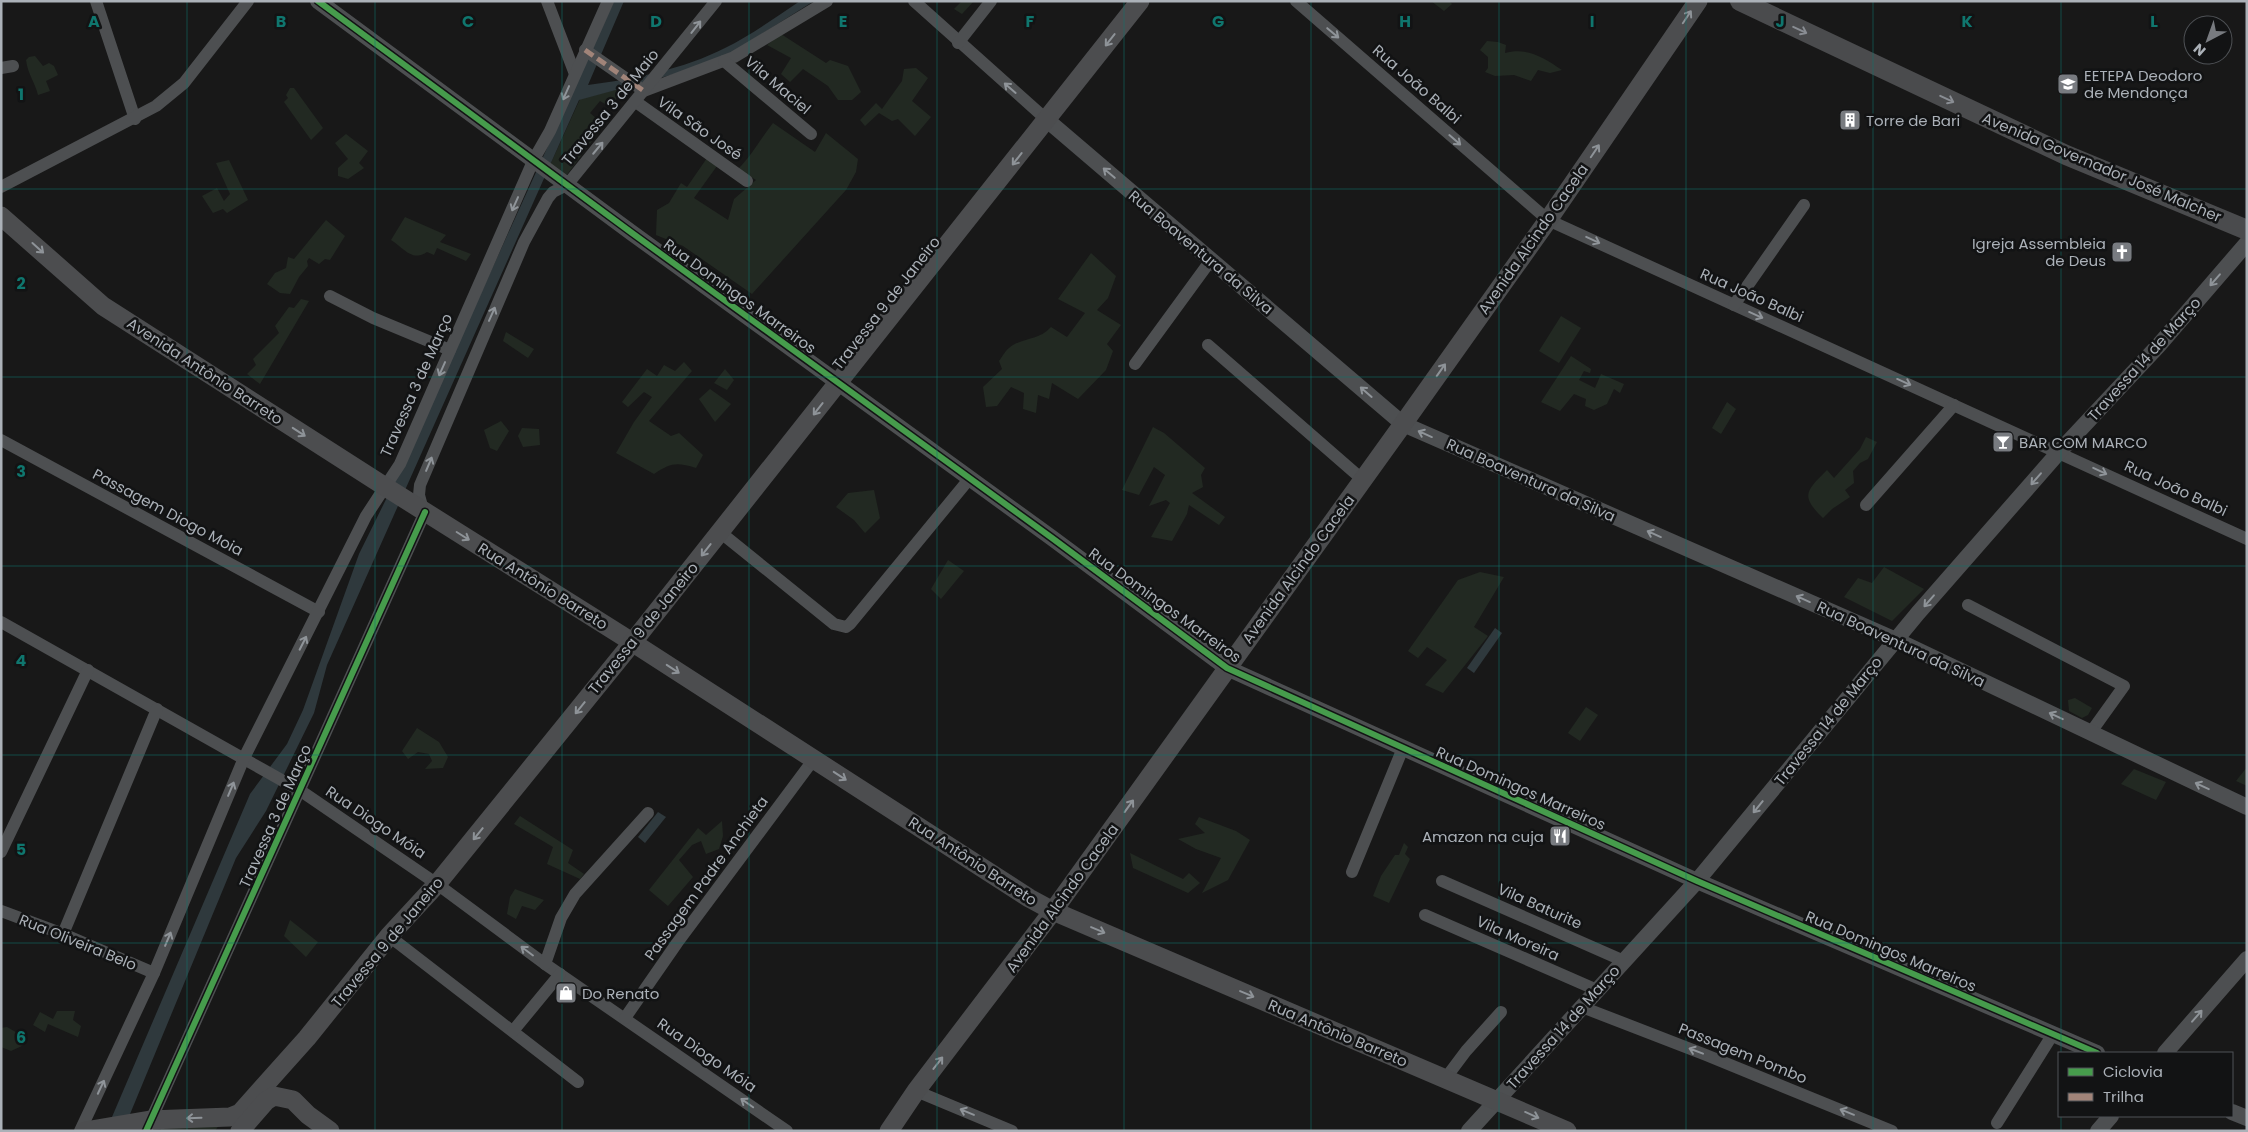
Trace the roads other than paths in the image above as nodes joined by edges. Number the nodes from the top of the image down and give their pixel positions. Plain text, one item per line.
1 (96, 1) edge
2 (248, 1) edge
3 (318, 1) edge
4 (547, 1) edge
5 (608, 1) edge
6 (716, 1) edge
7 (827, 1) edge
8 (914, 1) edge
9 (991, 1) edge
10 (1140, 1) edge
11 (1296, 1) edge
12 (1698, 1) edge
13 (1740, 1) edge
14 (958, 43) junction
15 (591, 54) junction
16 (724, 61) junction
17 (574, 74) junction
18 (639, 85) junction
19 (636, 102) junction
20 (135, 119) junction
21 (1047, 120) junction
22 (811, 134) dead end
23 (535, 160) junction
24 (746, 180) dead end
25 (564, 184) junction
26 (1, 187) edge
27 (1804, 205) dead end
28 (1, 216) edge
29 (1548, 220) junction
30 (2247, 230) edge
31 (2247, 243) edge
32 (1211, 260) junction
33 (330, 296) dead end
34 (1734, 305) junction
35 (1208, 345) dead end
36 (450, 350) junction
37 (1135, 364) dead end
38 (838, 383) junction
39 (1954, 405) junction
40 (1403, 424) junction
41 (1, 440) edge
42 (2059, 452) junction
43 (970, 478) junction
44 (1363, 480) junction
45 (386, 488) junction
46 (1866, 506) dead end
47 (423, 511) junction
48 (720, 532) junction
49 (2247, 539) edge
50 (1968, 605) dead end
51 (319, 612) junction
52 (1, 622) edge
53 (1896, 640) junction
54 (632, 643) junction
55 (1227, 668) junction
56 (88, 670) junction
57 (157, 709) junction
58 (2091, 732) junction
59 (1403, 748) junction
60 (244, 758) junction
61 (814, 759) junction
62 (298, 789) junction
63 (2247, 807) edge
64 (648, 813) dead end
65 (1, 852) edge
66 (1352, 872) dead end
67 (1442, 881) dead end
68 (1697, 881) junction
69 (438, 884) junction
70 (1, 911) edge
71 (1053, 911) junction
72 (1425, 915) dead end
73 (63, 934) junction
74 (389, 936) junction
75 (2247, 959) edge
76 (1624, 961) junction
77 (545, 964) junction
78 (154, 974) junction
79 (560, 974) junction
80 (1597, 990) junction
81 (1582, 1008) junction
82 (1501, 1012) dead end
83 (626, 1018) junction
84 (513, 1031) junction
85 (2053, 1034) junction
86 (307, 1038) junction
87 (2095, 1052) edge
88 (2166, 1052) edge
89 (1445, 1079) junction
90 (578, 1082) dead end
91 (916, 1091) junction
92 (1497, 1100) junction
93 (2233, 1112) edge
94 (308, 1115) junction
95 (2110, 1117) edge
96 (2247, 1118) edge
97 (1997, 1123) dead end
98 (148, 1124) edge
99 (80, 1131) edge
100 (85, 1131) edge
101 (240, 1131) edge
102 (330, 1131) edge
103 (787, 1131) edge
104 (889, 1131) edge
105 (1012, 1131) edge
106 (1469, 1131) edge
107 (1567, 1131) edge
108 (1892, 1131) edge
109 (2098, 1131) edge

1 - 20 street
2 - 20 street
3 - 23 street, Rua Domingos Marreiros
4 - 17 street
5 - 15 street, Travessa 3 de Março
18 -> 6 street, Travessa 3 de Maio
7 - 16 street
8 - 14 street, Rua Boaventura da Silva
9 - 14 street
10 -> 21 main road, Travessa 9 de Janeiro
11 -> 29 street, Rua João Balbi
29 -> 12 main road, Avenida Alcindo Cacela
13 -> 30 main road, Avenida Governador José Malcher
21 -> 14 street, Rua Boaventura da Silva
15 - 17 street, Travessa 3 de Março
15 - 18 street
16 - 18 street
16 - 22 street, Vila Maciel
17 -> 23 street, Travessa 3 de Março
18 - 19 street, Travessa 3 de Maio
19 - 24 street, Vila São José
25 -> 19 street, Travessa 3 de Maio
20 - 26 street
32 -> 21 street, Rua Boaventura da Silva
21 -> 38 main road, Travessa 9 de Janeiro
23 - 25 street, Rua Domingos Marreiros
23 -> 36 street, Travessa 3 de Março
25 - 38 street, Rua Domingos Marreiros
47 -> 25 street
27 - 34 street
28 -> 45 main road, Avenida Antônio Barreto
29 -> 34 street, Rua João Balbi
40 -> 29 main road, Avenida Alcindo Cacela
31 -> 42 street, Travessa 14 de Março
32 - 37 street
40 -> 32 street, Rua Boaventura da Silva
33 - 36 street
34 -> 39 street, Rua João Balbi
35 - 44 street
36 -> 45 street, Travessa 3 de Março
38 - 43 street, Rua Domingos Marreiros
38 -> 48 main road, Travessa 9 de Janeiro
39 - 42 street, Rua João Balbi
39 - 46 street
40 - 44 main road, Avenida Alcindo Cacela
53 -> 40 street, Rua Boaventura da Silva
41 - 51 street, Passagem Diogo Moia
42 -> 49 street, Rua João Balbi
42 -> 53 street, Travessa 14 de Março
43 - 48 street
43 - 55 street, Rua Domingos Marreiros
44 - 55 main road, Avenida Alcindo Cacela
45 - 47 main road, Avenida Antônio Barreto
45 - 51 street, Travessa 3 de Março
47 -> 54 main road, Rua Antônio Barreto
47 - 62 street, Travessa 3 de Março
48 -> 54 main road, Travessa 9 de Janeiro
50 - 58 street
60 -> 51 street, Travessa 3 de Março
52 - 56 street, Rua Diogo Móia
58 -> 53 street, Rua Boaventura da Silva
53 -> 68 street, Travessa 14 de Março
54 -> 61 main road, Rua Antônio Barreto
54 -> 69 main road, Travessa 9 de Janeiro
55 - 59 street, Rua Domingos Marreiros
71 -> 55 main road, Avenida Alcindo Cacela
56 - 57 street, Rua Diogo Móia
56 - 65 street
57 - 60 street, Rua Diogo Móia
57 - 73 street
63 -> 58 street, Rua Boaventura da Silva
59 - 66 street
59 - 68 street, Rua Domingos Marreiros
60 - 62 street, Rua Diogo Móia
78 -> 60 street, Travessa 3 de Março
61 -> 71 main road, Rua Antônio Barreto
61 - 83 street, Passagem Padre Anchieta
62 - 69 street, Rua Diogo Móia
62 - 98 street, Travessa 3 de Março
64 - 77 street
67 - 76 street, Vila Baturite
68 - 76 street, Travessa 14 de Março
68 - 85 street, Rua Domingos Marreiros
69 - 74 main road, Travessa 9 de Janeiro
77 -> 69 street, Rua Diogo Móia
70 - 73 street, Rua Oliveira Belo
71 -> 89 main road, Rua Antônio Barreto
91 -> 71 main road, Avenida Alcindo Cacela
72 - 80 street, Vila Moreira
73 - 78 street, Rua Oliveira Belo
74 - 84 street
74 - 86 main road, Travessa 9 de Janeiro
88 -> 75 street
76 - 80 street, Travessa 14 de Março
77 - 79 street, Rua Diogo Móia
99 -> 78 street, Travessa 3 de Março
79 - 83 street, Rua Diogo Móia
79 - 84 street
80 - 81 street, Travessa 14 de Março
81 - 92 street, Travessa 14 de Março
108 -> 81 street, Passagem Pombo
82 - 89 street
103 -> 83 street, Rua Diogo Móia
84 - 90 street
85 - 87 street, Rua Domingos Marreiros
85 - 97 street
86 - 94 main road
86 -> 98 main road
89 - 92 main road, Rua Antônio Barreto
91 - 104 main road, Avenida Alcindo Cacela
105 -> 91 street
92 - 106 street, Travessa 14 de Março
92 -> 107 main road, Rua Antônio Barreto
93 - 96 street
94 - 101 main road
94 - 102 main road
95 - 109 street
98 - 100 main road

